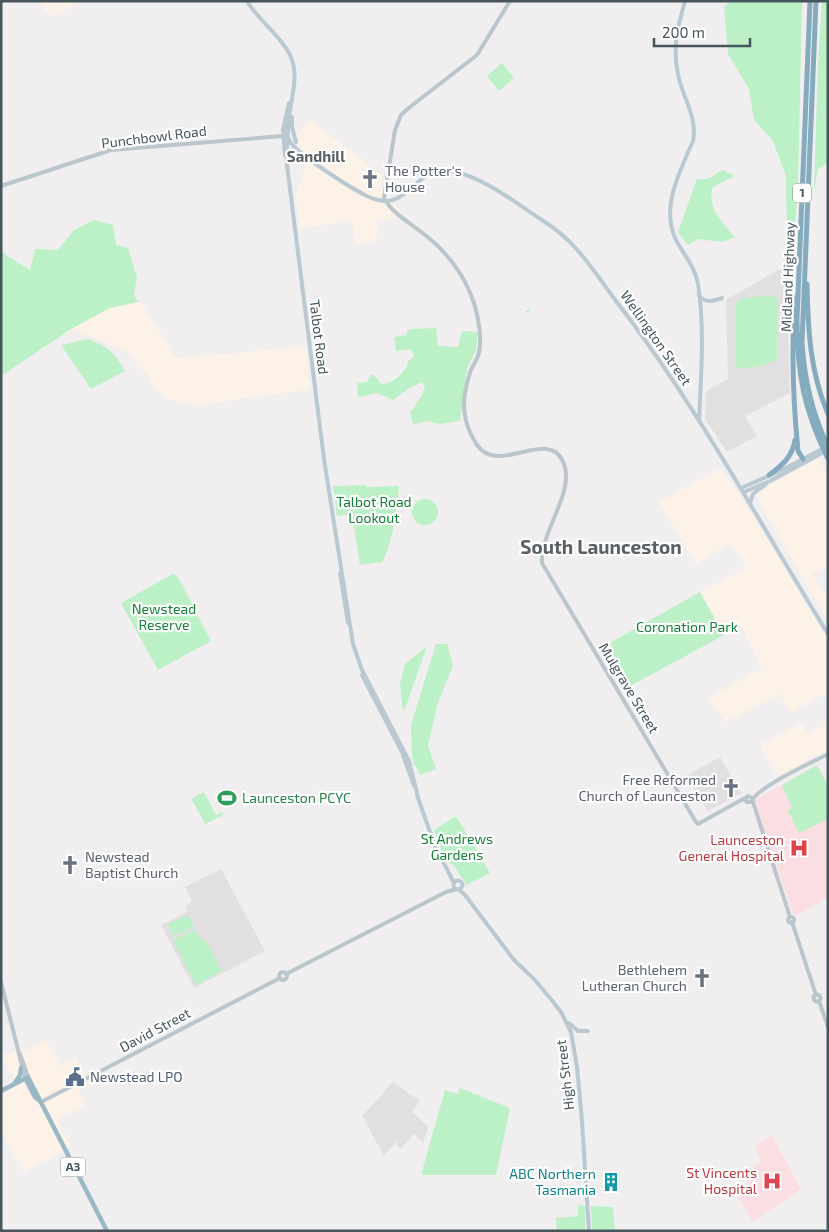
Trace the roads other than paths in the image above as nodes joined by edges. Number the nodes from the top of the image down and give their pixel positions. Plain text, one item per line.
1 (247, 1) edge
2 (510, 1) edge
3 (685, 1) edge
4 (810, 1) edge
5 (816, 1) edge
6 (294, 88) junction
7 (286, 136) junction
8 (296, 142) junction
9 (301, 152) junction
10 (287, 153) junction
11 (306, 156) junction
12 (287, 165) junction
13 (1, 186) edge
14 (386, 201) junction
15 (801, 222) junction
16 (806, 239) junction
17 (699, 295) junction
18 (722, 298) dead end
19 (828, 414) edge
20 (700, 421) junction
21 (796, 430) junction
22 (828, 448) edge
23 (813, 456) junction
24 (803, 459) junction
25 (828, 460) edge
26 (771, 479) junction
27 (742, 490) junction
28 (750, 503) junction
29 (828, 634) edge
30 (828, 754) edge
31 (749, 799) junction
32 (450, 874) junction
33 (459, 880) junction
34 (454, 884) junction
35 (462, 885) junction
36 (457, 889) junction
37 (446, 892) junction
38 (465, 895) junction
39 (1, 982) edge
40 (565, 1020) junction
41 (828, 1027) edge
42 (588, 1031) dead end
43 (18, 1048) junction
44 (21, 1068) junction
45 (27, 1077) junction
46 (15, 1084) junction
47 (1, 1091) edge
48 (40, 1102) junction
49 (107, 1231) edge
50 (589, 1231) edge

1 - 6 main road
2 - 14 street
3 - 17 main road
4 - 15 highway, Midland Highway / 1
5 - 16 highway, Midland Highway / 1
6 - 7 main road
6 - 7 main road
6 - 8 main road
7 - 8 main road
7 - 9 main road
7 - 10 main road, Talbot Road
7 - 12 main road, Talbot Road
7 - 13 street, Punchbowl Road
8 - 11 main road
9 - 10 main road
9 - 11 main road
10 - 12 main road, Talbot Road
11 - 14 main road
12 - 32 main road, Talbot Road
14 - 20 main road, Wellington Street
14 - 31 street, Mulgrave Street
15 - 21 highway
15 - 25 highway, Midland Highway / 1
16 - 19 highway
16 - 22 highway, Midland Highway / 1
17 - 18 main road
17 - 20 main road
20 - 27 main road, Wellington Street
21 - 24 highway
21 - 26 highway
22 - 23 main road
23 - 24 main road
23 - 26 main road
24 - 26 main road
26 - 27 main road
26 - 28 main road
27 - 28 main road, Wellington Street
28 - 29 main road, Wellington Street
30 - 31 street
31 - 41 street
32 - 33 main road
32 - 34 main road
33 - 34 main road
33 - 35 main road, High Street
34 - 36 main road, High Street
34 - 37 street
35 - 36 main road
35 - 38 main road, High Street
36 - 37 street
36 - 38 main road, High Street
37 - 48 street, David Street
38 - 40 main road, High Street
39 - 43 street
40 - 42 main road
40 - 50 main road, High Street
43 - 44 street
43 - 45 street
44 - 45 street
44 - 46 highway
45 - 46 highway
45 - 48 highway, A3
46 - 47 highway
48 - 49 highway, A3

